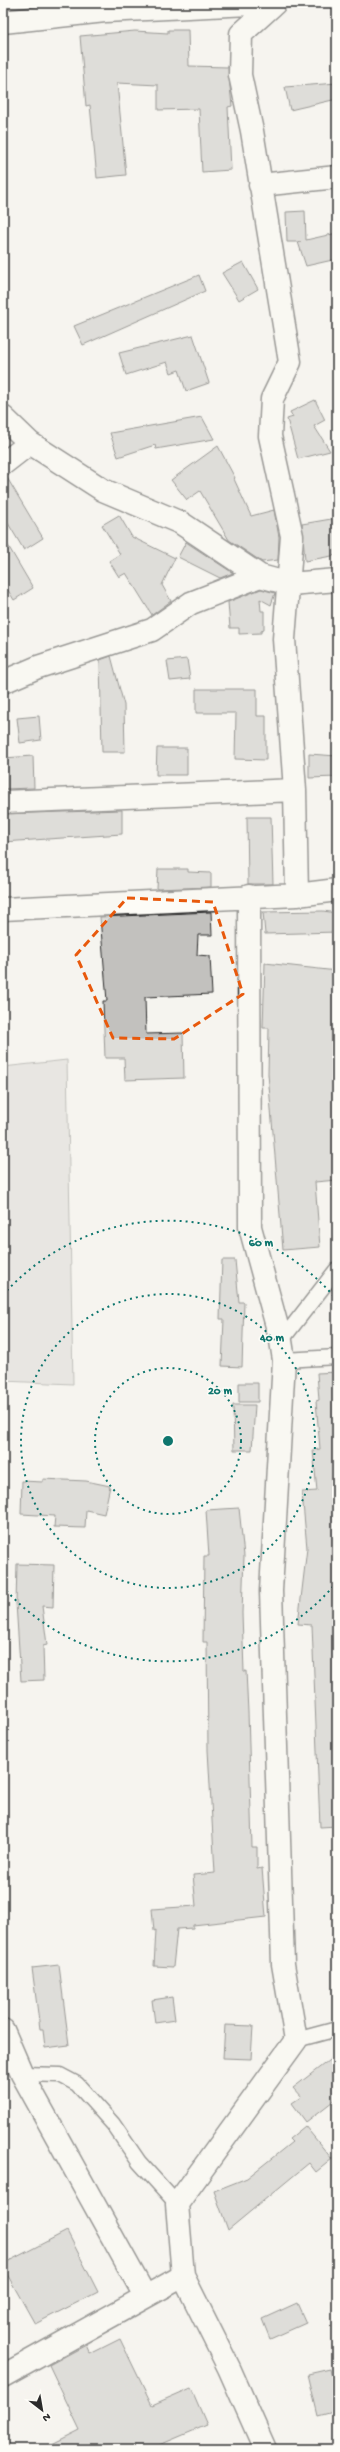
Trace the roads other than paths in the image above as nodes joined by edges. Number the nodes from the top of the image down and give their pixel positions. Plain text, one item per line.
1 (273, 3) edge
2 (3, 22) edge
3 (337, 176) edge
4 (260, 185) junction
5 (3, 417) edge
6 (30, 443) junction
7 (3, 464) edge
8 (260, 576) junction
9 (337, 580) edge
10 (290, 584) junction
11 (3, 682) edge
12 (295, 790) junction
13 (3, 802) edge
14 (337, 890) edge
15 (297, 895) junction
16 (249, 896) junction
17 (3, 908) edge
18 (337, 1269) edge
19 (283, 1351) junction
20 (337, 1357) edge
21 (337, 2028) edge
22 (3, 2030) edge
23 (296, 2040) junction
24 (22, 2074) junction
25 (177, 2204) junction
26 (183, 2276) junction
27 (146, 2296) junction
28 (3, 2376) edge
29 (266, 2449) edge

1 - 2 street
1 - 4 street
3 - 4 street
4 - 10 street
5 - 6 street
6 - 7 street
6 - 8 street
8 - 10 street
8 - 11 street
9 - 10 street
10 - 12 street
12 - 13 street
12 - 15 street
14 - 15 street
15 - 16 street
16 - 17 street
16 - 19 street
18 - 19 lane
19 - 20 lane
19 - 23 street
21 - 23 lane
22 - 24 street
23 - 25 street
24 - 25 lane
24 - 27 street
25 - 26 street
26 - 27 street
26 - 29 street
27 - 28 street

